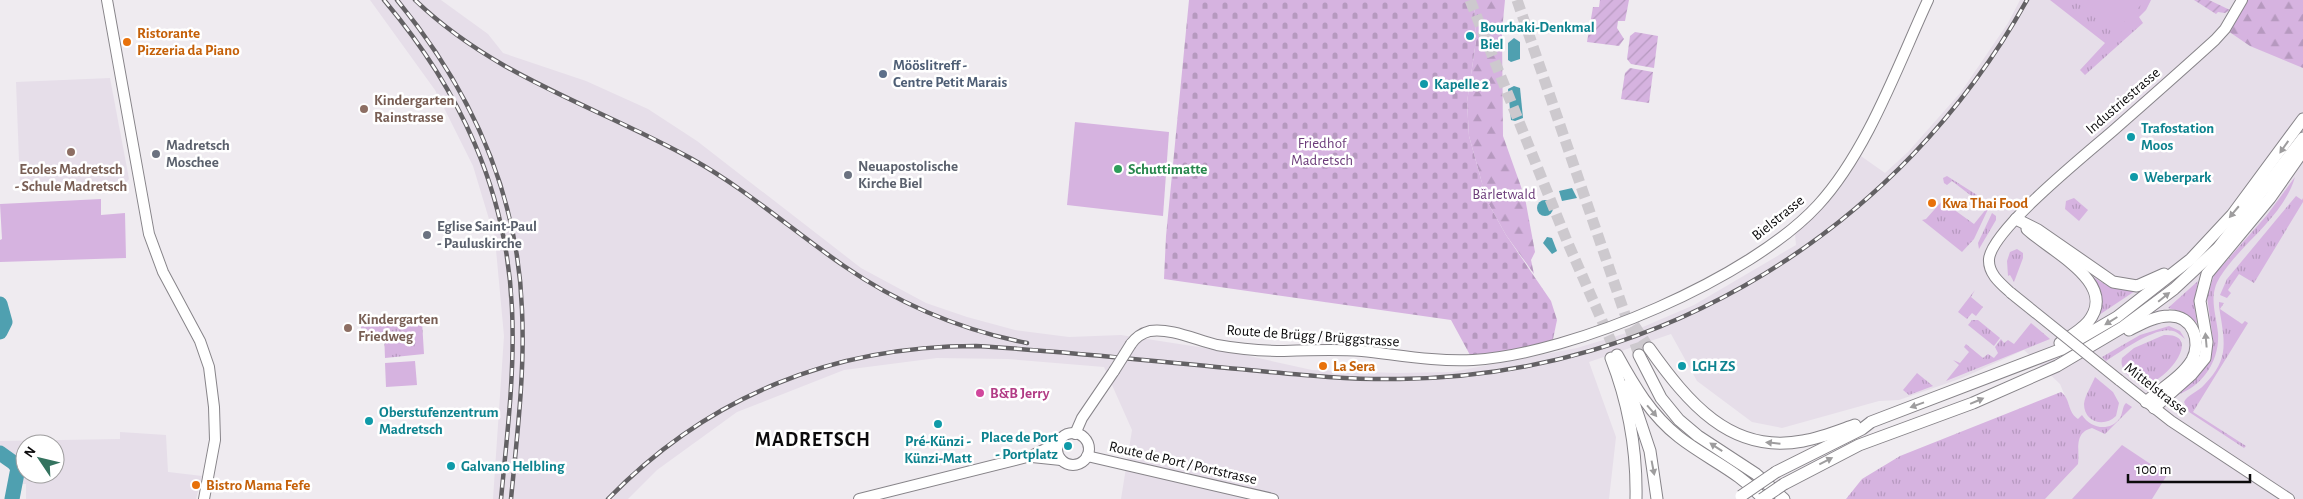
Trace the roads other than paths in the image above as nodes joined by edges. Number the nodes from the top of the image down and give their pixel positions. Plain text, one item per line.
1 (107, 0) edge
2 (1928, 0) edge
3 (2242, 0) edge
4 (2303, 119) edge
5 (2303, 138) edge
6 (2303, 151) edge
7 (2016, 219) junction
8 (2191, 258) junction
9 (2011, 292) joint
10 (2095, 345) junction
11 (1544, 348) joint
12 (1649, 348) tunnel mouth
13 (1639, 355) tunnel mouth
14 (2044, 355) junction
15 (1614, 357) junction
16 (2180, 378) junction
17 (2150, 405) junction
18 (1871, 422) junction
19 (1075, 434) junction
20 (1058, 443) junction
21 (1031, 456) junction
22 (1087, 456) junction
23 (1061, 460) junction
24 (1769, 485) junction
25 (1739, 498) edge
26 (204, 499) edge
27 (859, 499) edge
28 (1273, 499) edge
29 (1636, 499) edge
30 (1657, 499) edge
31 (1762, 499) edge
32 (1776, 499) edge
33 (1784, 499) edge
34 (2289, 499) edge

1 - 26 main road
2 - 11 main road, Bielstrasse
3 - 7 main road, Industriestrasse
4 -> 8 highway
10 -> 5 highway
16 -> 6 highway
7 - 8 highway
7 - 9 main road, Industriestrasse
7 - 14 highway
8 -> 14 highway
9 - 17 main road, Mittelstrasse, bridge
10 - 16 highway
31 -> 10 highway, bridge
11 - 19 main road, Route de Brügg / Brüggstrasse, bridge
18 -> 12 highway
24 -> 13 highway
14 -> 18 highway
15 - 29 highway
15 -> 30 highway
15 -> 31 highway
16 - 17 highway
17 - 34 main road, Mittelstrasse
18 - 25 highway, bridge
19 - 20 main road
19 - 22 main road
20 - 21 main road
20 - 23 main road
21 - 23 main road
21 - 27 main road
22 - 23 main road
22 - 28 main road, Route de Port / Portstrasse
24 - 32 highway
24 - 33 highway

